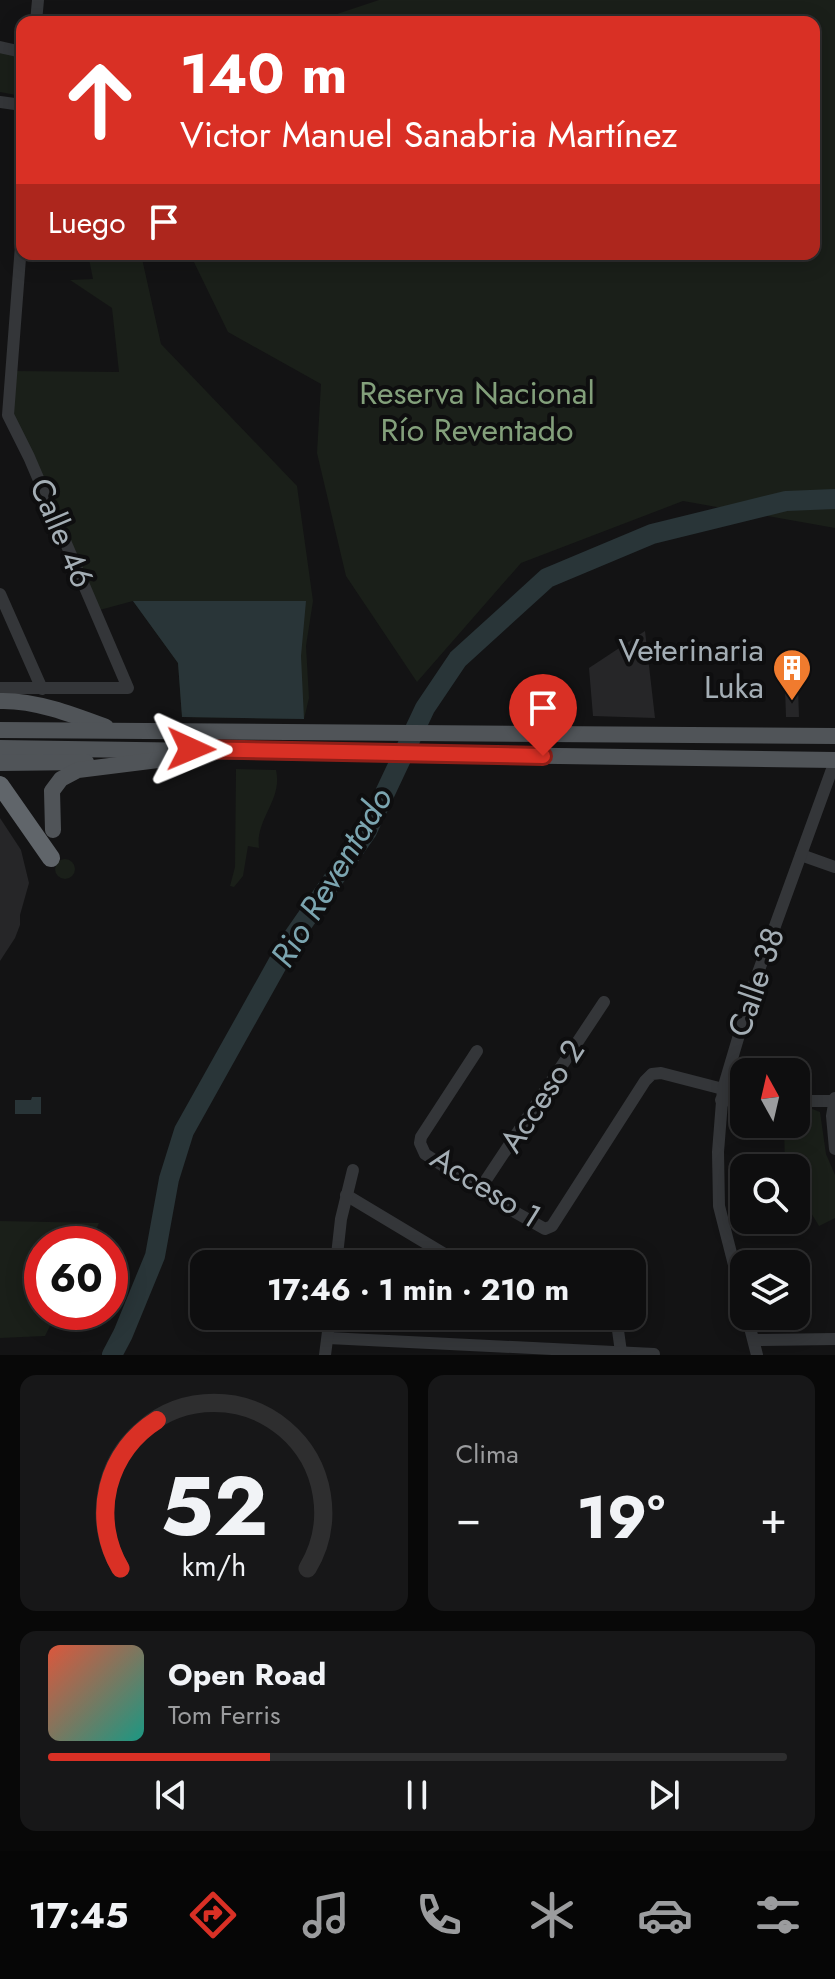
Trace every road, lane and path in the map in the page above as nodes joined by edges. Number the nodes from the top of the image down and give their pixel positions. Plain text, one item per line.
1 (19, 260) edge
2 (4, 412) edge
3 (0, 594) edge
4 (0, 688) edge
5 (42, 689) junction
6 (0, 701) edge
7 (0, 730) edge
8 (115, 731) junction
9 (705, 734) junction
10 (835, 736) edge
11 (0, 748) edge
12 (223, 750) junction
13 (623, 757) junction
14 (155, 761) junction
15 (835, 761) edge
16 (0, 763) edge
17 (0, 785) edge
18 (53, 830) dead end
19 (801, 855) junction
20 (51, 858) dead end
21 (835, 867) edge
22 (604, 1002) dead end
23 (477, 1051) dead end
24 (722, 1095) junction
25 (730, 1097) edge
26 (835, 1100) edge
27 (810, 1101) edge
28 (835, 1149) edge
29 (353, 1170) dead end
30 (480, 1189) junction
31 (346, 1195) junction
32 (338, 1250) edge
33 (438, 1250) edge
34 (730, 1250) edge
35 (329, 1330) edge
36 (618, 1330) edge
37 (751, 1330) edge
38 (328, 1338) junction
39 (835, 1339) edge
40 (754, 1340) junction
41 (475, 1351) edge
42 (621, 1352) junction
43 (654, 1354) edge
44 (325, 1355) edge
45 (757, 1355) edge

1 - 2 street, Calle 46
2 - 5 street, Calle 46
3 - 5 street
4 - 5 street
6 - 8 main road
7 - 8 main road
8 - 9 main road
9 - 10 main road
9 - 13 main road
11 - 12 main road
12 - 13 main road
12 - 14 main road
13 - 15 main road
14 - 16 main road
14 - 18 main road
15 - 19 street, Calle 38
17 - 20 highway
19 - 21 street
19 - 24 street, Calle 38
22 - 30 street, Acceso 2
23 - 30 street, Acceso 1
24 - 25 street
24 - 30 street, Acceso 1
24 - 34 street, Calle 38
26 - 27 street
26 - 28 street
29 - 31 street
31 - 32 street
31 - 33 street
35 - 38 street
36 - 42 street
37 - 40 street
38 - 41 street
38 - 44 street
39 - 40 street
40 - 45 street
41 - 42 street
42 - 43 street

